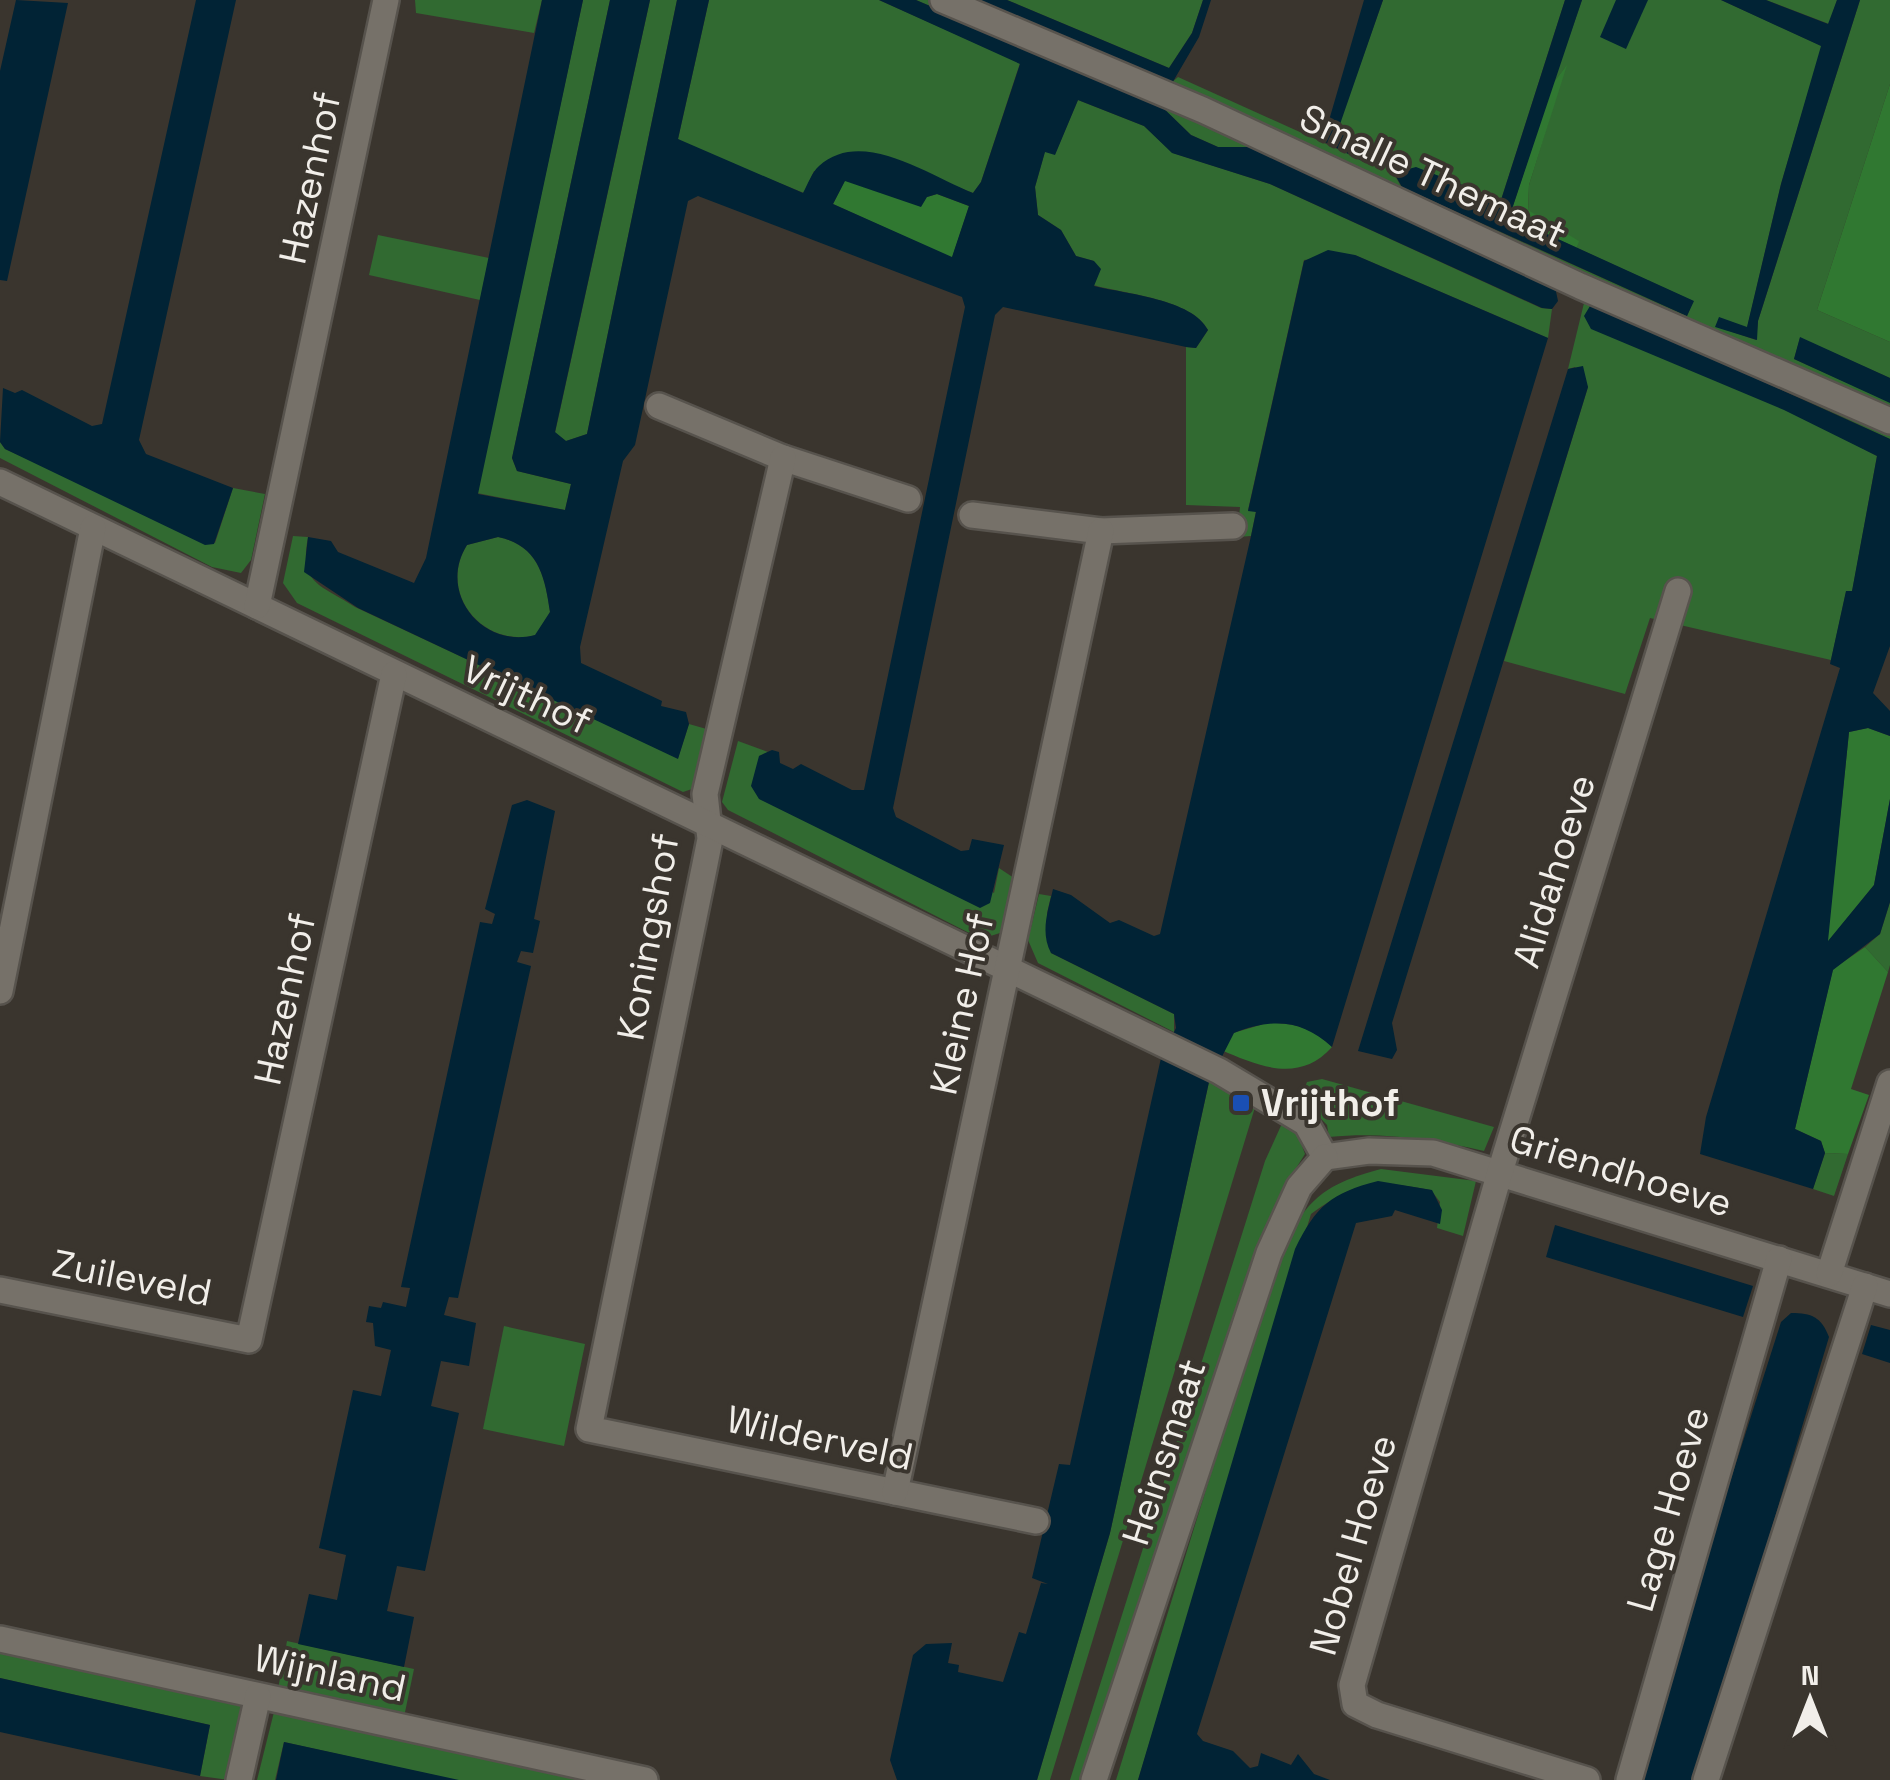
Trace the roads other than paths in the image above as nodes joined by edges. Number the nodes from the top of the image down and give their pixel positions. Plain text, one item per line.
1 (386, 0) edge
2 (943, 0) edge
3 (659, 406) dead end
4 (1890, 421) edge
5 (783, 458) junction
6 (0, 482) edge
7 (908, 499) dead end
8 (972, 514) dead end
9 (1233, 526) dead end
10 (93, 528) junction
11 (1101, 531) junction
12 (1678, 591) dead end
13 (257, 606) junction
14 (394, 674) junction
15 (705, 820) junction
16 (1008, 967) junction
17 (0, 991) edge
18 (1890, 1083) edge
19 (1325, 1158) junction
20 (1500, 1172) junction
21 (1779, 1259) junction
22 (1829, 1274) junction
23 (0, 1290) edge
24 (1878, 1290) edge
25 (248, 1340) joint
26 (588, 1429) joint
27 (895, 1492) junction
28 (1036, 1521) dead end
29 (0, 1639) edge
30 (258, 1696) junction
31 (239, 1780) edge
32 (645, 1780) edge
33 (1094, 1780) edge
34 (1587, 1780) edge
35 (1629, 1780) edge
36 (1706, 1780) edge

1 - 13 street, Hazenhof
2 - 4 street, Smalle Themaat
3 - 5 street
5 - 7 street
5 - 15 street, Koningshof
6 - 10 street, Vrijthof
8 - 11 street
9 - 11 street
10 - 13 street, Vrijthof
10 - 17 street
11 - 16 street, Kleine Hof
12 - 20 street, Alidahoeve
13 - 14 street, Vrijthof
14 - 15 street, Vrijthof
14 - 25 street, Hazenhof
15 - 16 street, Vrijthof
15 - 26 street, Koningshof
16 - 19 street, Vrijthof
16 - 27 street, Kleine Hof
18 - 22 street
19 - 20 street, Griendhoeve
19 - 33 street, Heinsmaat
20 - 21 street, Griendhoeve
20 - 34 street, Nobel Hoeve
21 - 22 street, Griendhoeve
21 - 35 street, Lage Hoeve
22 - 24 street, Griendhoeve
23 - 25 street, Zuileveld
24 - 36 street
26 - 27 street, Wilderveld
27 - 28 street, Wilderveld
29 - 30 street, Wijnland
30 - 31 street
30 - 32 street, Wijnland

